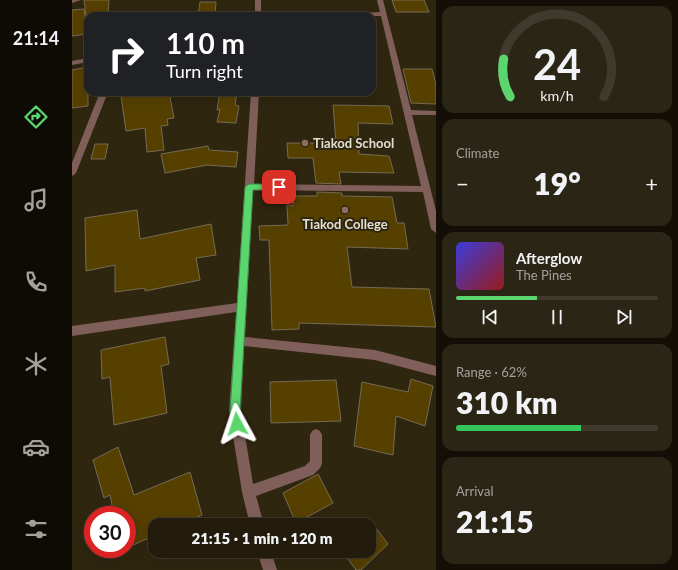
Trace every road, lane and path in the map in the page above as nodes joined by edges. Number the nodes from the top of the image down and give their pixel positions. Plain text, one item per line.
1 (78, 0) edge
2 (258, 0) edge
3 (380, 0) edge
4 (72, 1) edge
5 (258, 12) edge
6 (376, 14) edge
7 (384, 14) junction
8 (84, 61) edge
9 (72, 63) edge
10 (102, 96) edge
11 (255, 96) edge
12 (408, 112) junction
13 (436, 112) edge
14 (72, 173) edge
15 (249, 187) junction
16 (427, 189) junction
17 (436, 229) edge
18 (242, 307) junction
19 (72, 331) edge
20 (240, 340) junction
21 (436, 371) edge
22 (316, 435) dead end
23 (248, 492) junction
24 (255, 518) edge
25 (266, 558) edge
26 (270, 570) edge

1 - 4 street
2 - 5 street
3 - 7 street
6 - 7 street
7 - 12 street
8 - 9 street
10 - 14 street
11 - 15 street
12 - 13 street
12 - 16 street
15 - 16 street
15 - 18 street
16 - 17 street
18 - 19 street
18 - 20 street
20 - 21 street
20 - 23 street
22 - 23 street
23 - 24 street
25 - 26 street

